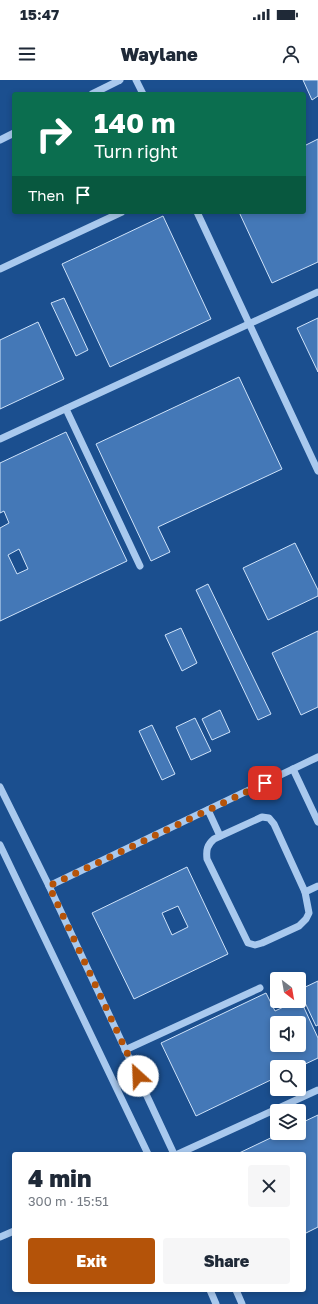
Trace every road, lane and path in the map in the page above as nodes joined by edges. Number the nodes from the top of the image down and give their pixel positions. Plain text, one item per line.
1 (120, 80) edge
2 (136, 80) edge
3 (96, 92) edge
4 (142, 92) edge
5 (12, 134) edge
6 (0, 140) edge
7 (118, 214) edge
8 (198, 214) edge
9 (0, 269) edge
10 (318, 292) edge
11 (250, 324) junction
12 (66, 409) junction
13 (0, 439) edge
14 (318, 471) edge
15 (140, 566) dead end
16 (318, 757) edge
17 (293, 769) junction
18 (0, 787) edge
19 (208, 810) junction
20 (318, 822) edge
21 (220, 836) junction
22 (0, 845) edge
23 (49, 886) junction
24 (318, 886) edge
25 (305, 892) junction
26 (260, 988) dead end
27 (125, 1050) junction
28 (318, 1090) edge
29 (147, 1152) edge
30 (173, 1152) edge
31 (182, 1152) edge
32 (12, 1232) edge
33 (0, 1236) edge
34 (211, 1292) edge
35 (237, 1292) edge
36 (216, 1304) edge
37 (242, 1304) edge

1 - 3 street
2 - 4 street
5 - 6 street
7 - 9 street
8 - 11 street
10 - 11 street
11 - 12 street
11 - 14 street
12 - 13 street
12 - 15 street
16 - 17 street
17 - 19 street
17 - 20 street
18 - 23 street
19 - 21 street
19 - 23 street
21 - 25 street
21 - 25 street
22 - 29 street
23 - 27 street
24 - 25 street
26 - 27 street
27 - 30 street
28 - 31 street
32 - 33 street
34 - 36 street
35 - 37 street

